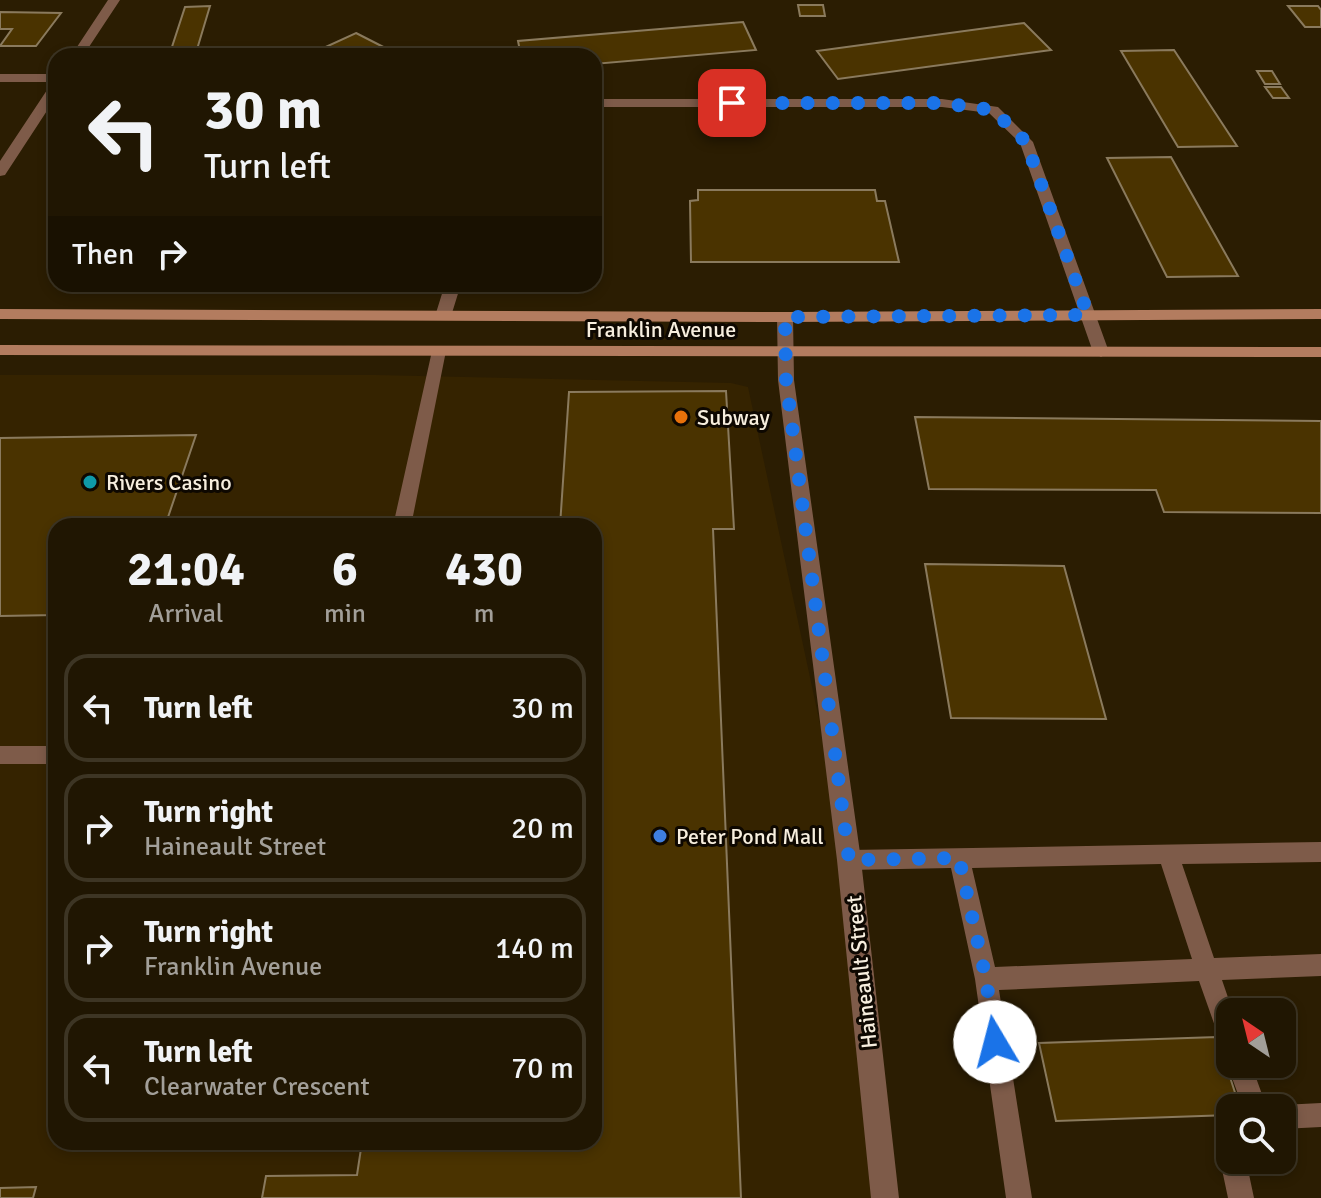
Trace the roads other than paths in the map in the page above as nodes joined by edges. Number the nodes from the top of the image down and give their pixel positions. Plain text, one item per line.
1 (114, 0) edge
2 (82, 48) edge
3 (0, 78) edge
4 (48, 78) edge
5 (48, 99) edge
6 (602, 103) edge
7 (0, 172) edge
8 (451, 292) edge
9 (444, 313) junction
10 (0, 314) edge
11 (1321, 314) edge
12 (1088, 315) junction
13 (785, 317) junction
14 (0, 350) edge
15 (439, 351) junction
16 (1101, 352) junction
17 (1321, 352) edge
18 (784, 353) junction
19 (404, 518) edge
20 (0, 755) edge
21 (48, 755) edge
22 (1321, 852) edge
23 (1168, 855) junction
24 (959, 858) junction
25 (849, 860) junction
26 (1321, 965) edge
27 (1206, 970) junction
28 (986, 979) junction
29 (1216, 998) edge
30 (1321, 1115) edge
31 (1296, 1116) edge
32 (1236, 1174) edge
33 (885, 1198) edge
34 (1019, 1198) edge
35 (1241, 1198) edge

1 - 2 street
3 - 4 street
5 - 7 street
6 - 12 street
8 - 9 street
9 - 10 main road, Franklin Avenue
9 - 13 main road, Franklin Avenue
11 - 12 main road, Franklin Avenue
12 - 13 main road, Franklin Avenue
12 - 16 street
13 - 18 street, Haineault Street
14 - 15 main road, Franklin Avenue
15 - 18 main road, Franklin Avenue
15 - 19 lane
16 - 17 main road, Franklin Avenue
16 - 18 main road, Franklin Avenue
18 - 25 street, Haineault Street
20 - 21 lane
22 - 23 lane
23 - 24 lane
23 - 27 lane
24 - 25 lane
24 - 28 lane
25 - 33 street, Haineault Street
26 - 27 lane
27 - 28 lane
27 - 29 lane
28 - 34 lane
30 - 31 lane
32 - 35 lane

